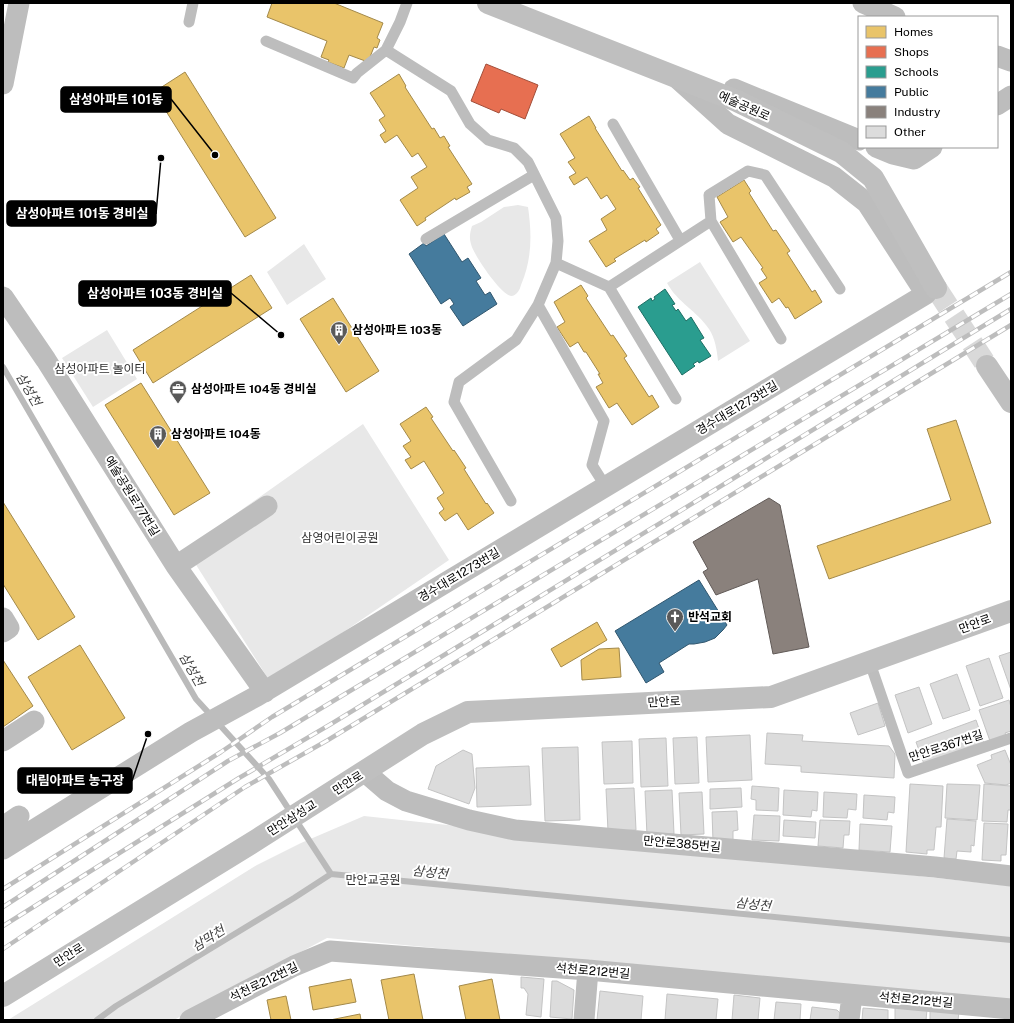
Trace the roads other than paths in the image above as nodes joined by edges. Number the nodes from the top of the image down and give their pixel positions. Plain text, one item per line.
1 (19, 3) edge
2 (193, 3) edge
3 (407, 3) edge
4 (488, 3) edge
5 (862, 3) edge
6 (893, 16) edge
7 (189, 22) dead end
8 (266, 41) dead end
9 (386, 50) junction
10 (998, 56) edge
11 (1011, 61) edge
12 (677, 78) junction
13 (3, 84) edge
14 (1011, 96) edge
15 (998, 104) edge
16 (613, 124) dead end
17 (858, 140) edge
18 (878, 148) edge
19 (930, 148) edge
20 (534, 175) junction
21 (711, 221) junction
22 (426, 239) dead end
23 (680, 240) junction
24 (556, 263) junction
25 (608, 287) junction
26 (936, 288) tunnel mouth
27 (840, 289) dead end
28 (3, 297) edge
29 (538, 305) junction
30 (781, 339) dead end
31 (987, 366) tunnel mouth
32 (676, 399) dead end
33 (1011, 402) edge
34 (606, 487) junction
35 (510, 501) dead end
36 (267, 506) dead end
37 (176, 566) junction
38 (1011, 612) edge
39 (3, 618) edge
40 (3, 632) edge
41 (870, 662) junction
42 (261, 694) junction
43 (34, 721) dead end
44 (1011, 738) edge
45 (3, 740) edge
46 (365, 772) junction
47 (326, 796) joint
48 (258, 840) joint
49 (3, 849) edge
50 (1011, 876) edge
51 (588, 970) junction
52 (852, 994) junction
53 (3, 996) edge
54 (1011, 1009) edge
55 (190, 1020) edge
56 (584, 1020) edge
57 (849, 1020) edge

1 - 13 street
2 - 7 lane
3 - 9 lane
4 - 12 street, 예술공원로
5 - 6 street
8 - 9 lane
9 - 20 lane
10 - 11 street
12 - 17 street
12 - 26 street, 예술공원로
12 - 34 street, 경수대로1273번길
14 - 15 street
16 - 23 lane
18 - 19 street
20 - 22 lane
20 - 24 lane
21 - 23 lane
21 - 27 lane
21 - 30 lane
23 - 25 lane
24 - 25 lane
24 - 29 lane
25 - 32 lane
28 - 37 street, 예술공원로77번길
29 - 34 lane
29 - 35 lane
31 - 33 street
34 - 42 street, 경수대로1273번길
36 - 37 street
37 - 42 street, 예술공원로77번길
38 - 41 street, 만안로
39 - 40 street
41 - 44 lane, 만안로367번길
41 - 46 street, 만안로
42 - 49 street, 경수대로1273번길
43 - 45 street
46 - 47 street, 만안로
46 - 50 street, 만안로385번길
47 - 48 street, 만안삼성교
48 - 53 street, 만안로
51 - 52 street, 석천로212번길
51 - 55 street, 석천로212번길
51 - 56 street
52 - 54 street, 석천로212번길
52 - 57 street

